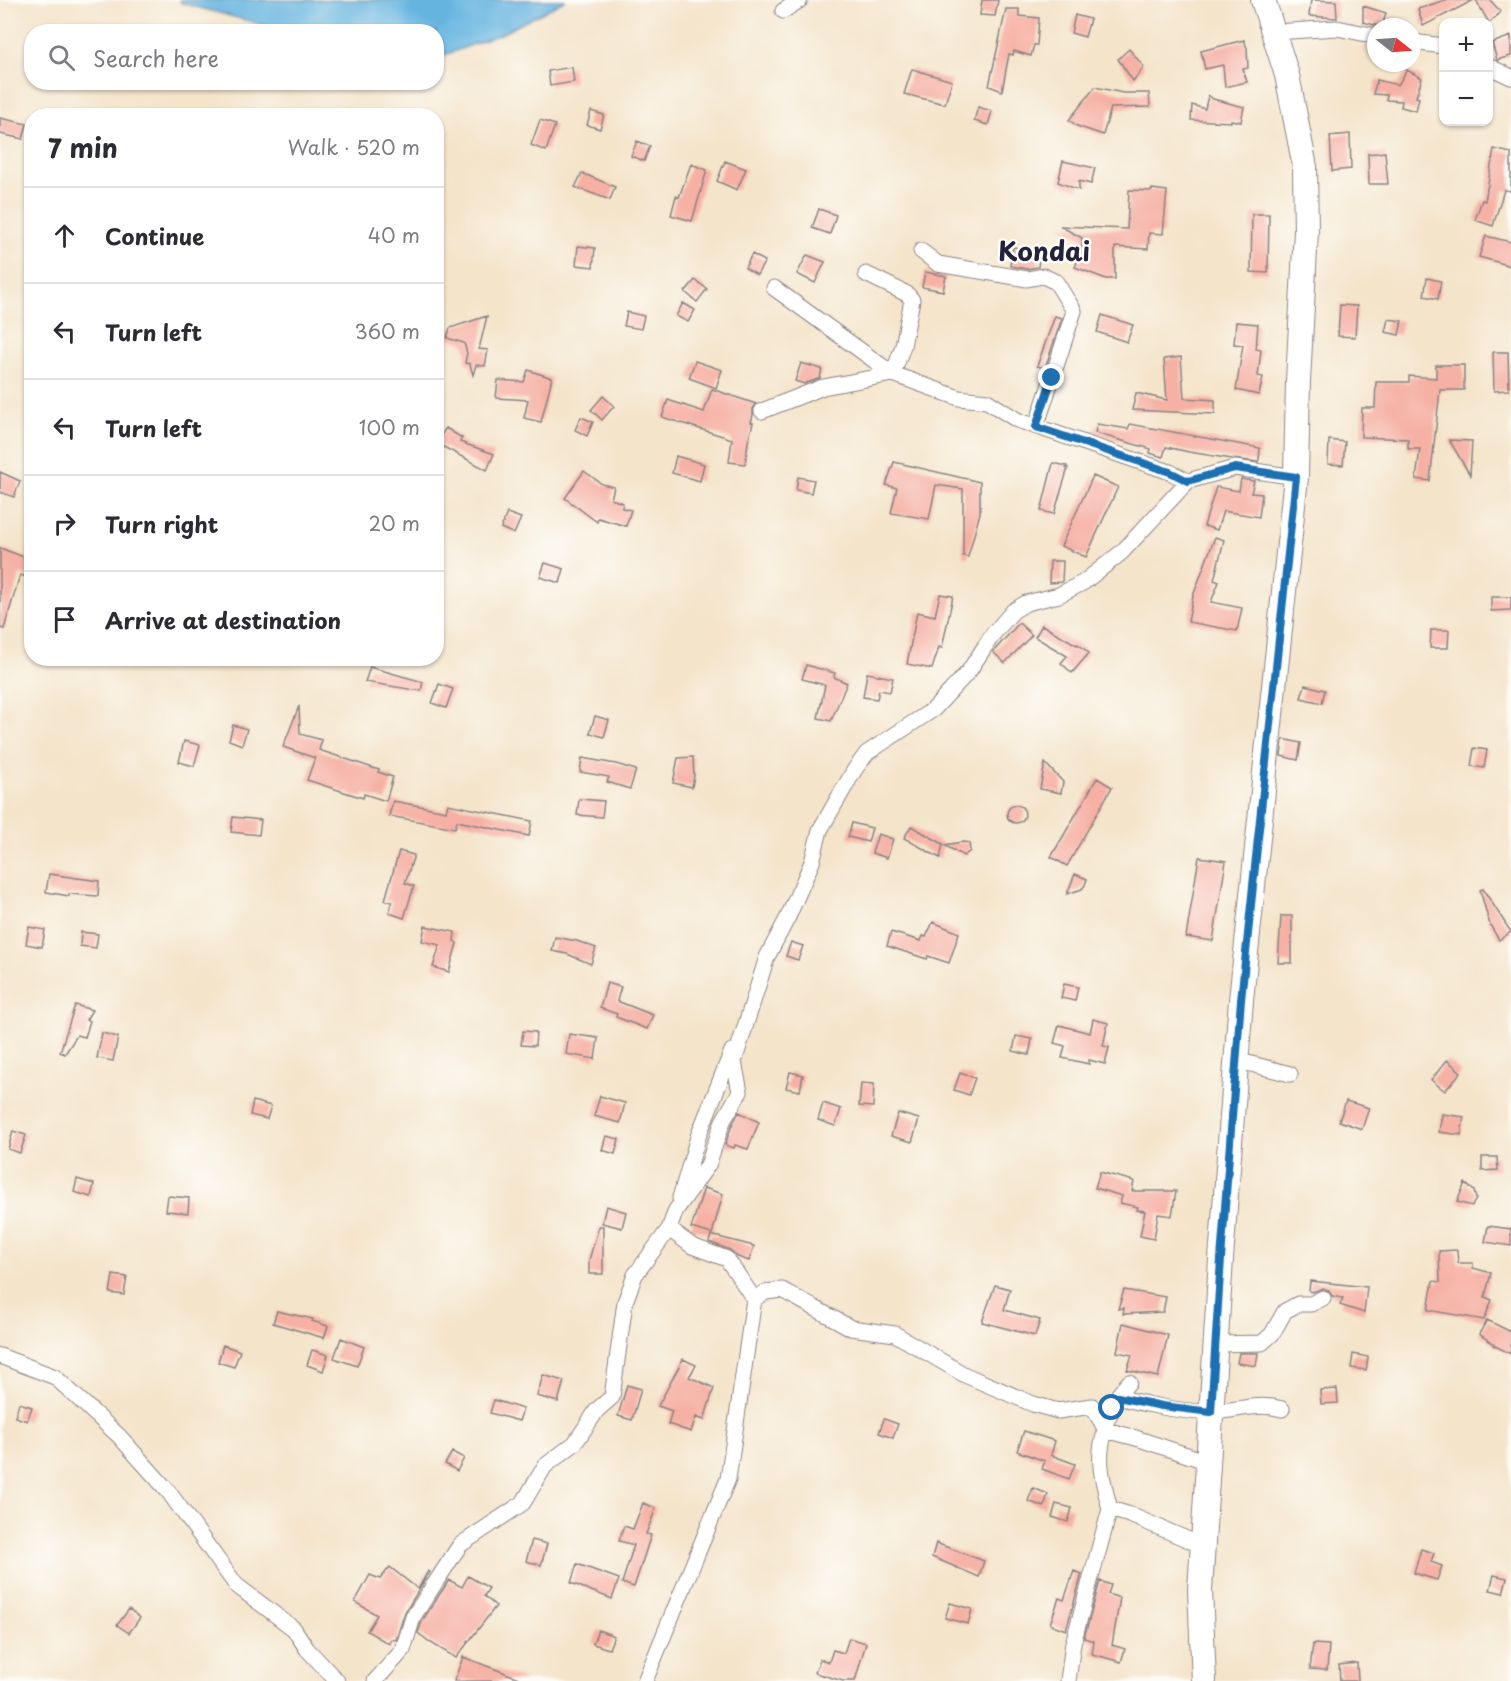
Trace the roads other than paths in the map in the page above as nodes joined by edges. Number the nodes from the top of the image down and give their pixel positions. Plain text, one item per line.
1 (800, 0) edge
2 (1263, 0) edge
3 (783, 11) dead end
4 (1275, 32) junction
5 (1367, 34) edge
6 (1421, 43) edge
7 (1439, 45) edge
8 (1493, 68) edge
9 (1511, 77) edge
10 (921, 251) dead end
11 (866, 274) dead end
12 (774, 288) dead end
13 (893, 374) junction
14 (762, 411) dead end
15 (1036, 427) junction
16 (1296, 477) junction
17 (1188, 481) junction
18 (750, 1013) junction
19 (1236, 1060) junction
20 (1290, 1074) dead end
21 (676, 1210) junction
22 (669, 1229) junction
23 (1323, 1298) dead end
24 (754, 1299) junction
25 (1215, 1344) junction
26 (0, 1356) edge
27 (1129, 1382) dead end
28 (1118, 1397) junction
29 (1282, 1409) dead end
30 (1211, 1412) junction
31 (1105, 1429) junction
32 (1208, 1462) junction
33 (1110, 1509) junction
34 (1203, 1545) junction
35 (337, 1681) edge
36 (375, 1681) edge
37 (645, 1681) edge
38 (1068, 1681) edge
39 (1204, 1681) edge

1 - 3 street
2 - 4 main road
4 - 5 street
4 - 16 main road
6 - 7 street
8 - 9 street
10 - 15 street
11 - 13 street
12 - 13 street
13 - 14 street
13 - 15 street
15 - 17 street
16 - 17 street
16 - 19 main road
17 - 18 street
18 - 21 street
18 - 21 street
19 - 20 street
19 - 25 main road
21 - 22 street
22 - 24 street
22 - 36 street
23 - 25 street
24 - 31 street
24 - 37 street
25 - 30 main road
26 - 35 street
27 - 28 street
28 - 30 street
28 - 31 street
29 - 30 street
30 - 32 main road
31 - 32 street
31 - 33 street
32 - 34 main road
33 - 34 street
33 - 38 street
34 - 39 main road

